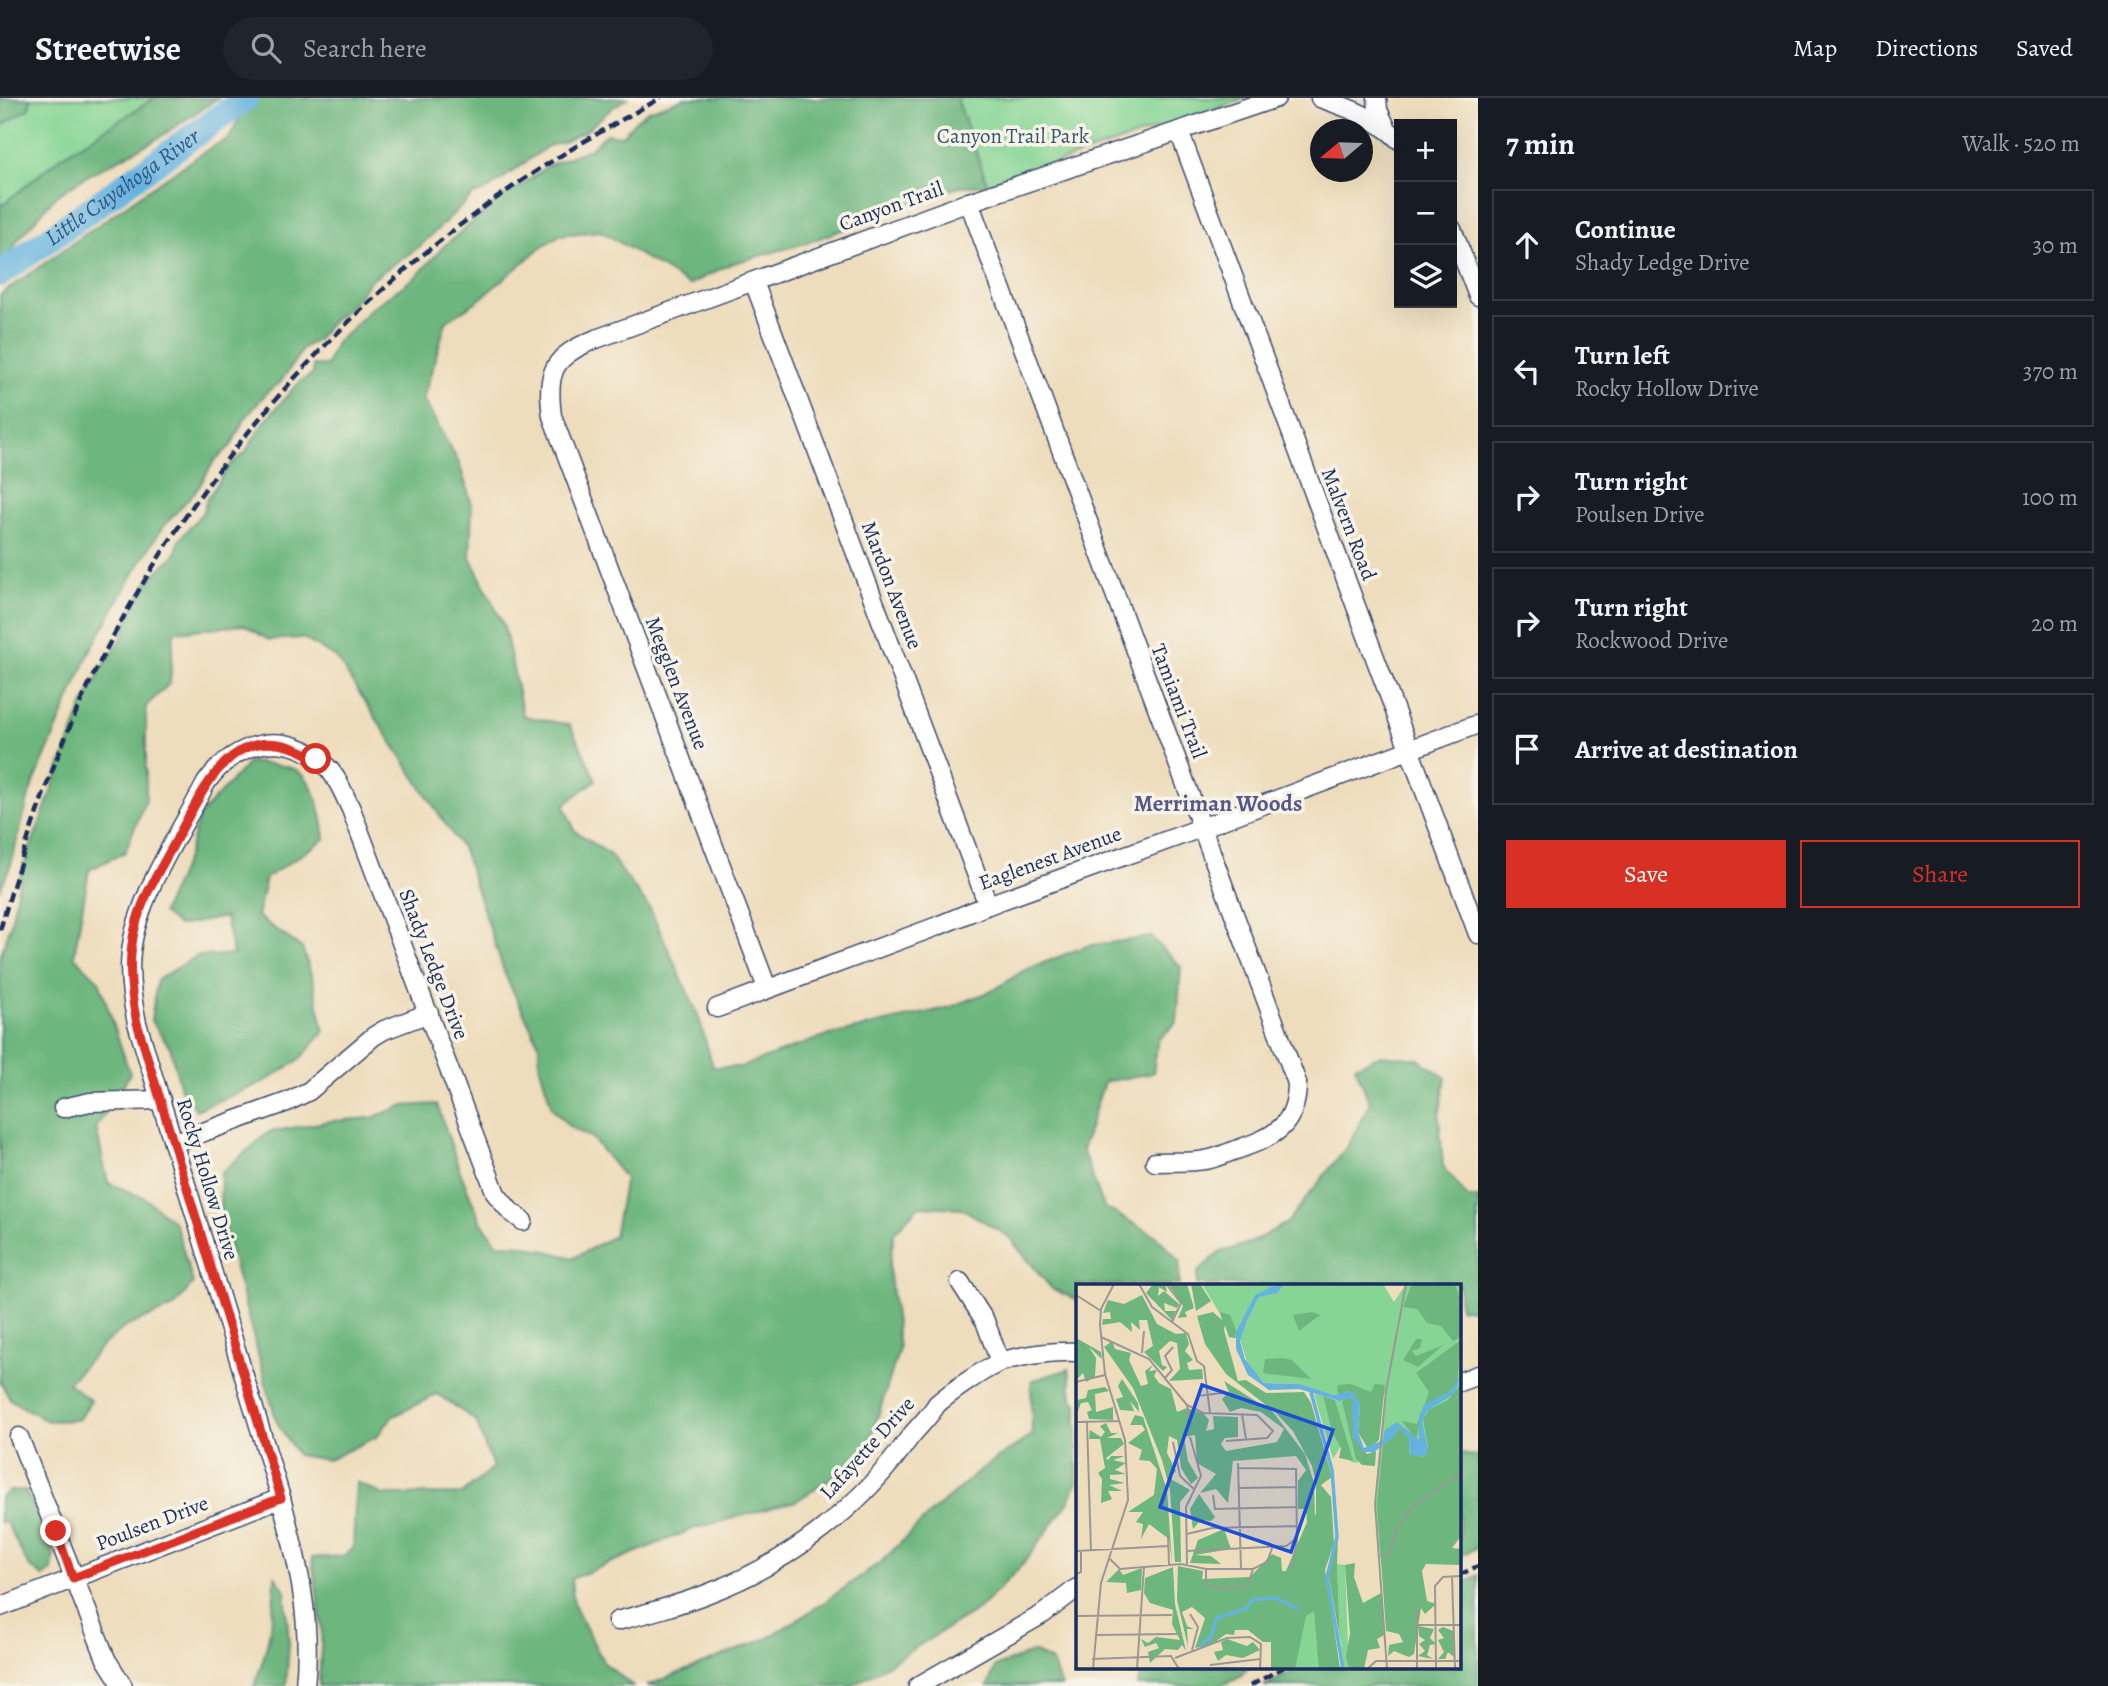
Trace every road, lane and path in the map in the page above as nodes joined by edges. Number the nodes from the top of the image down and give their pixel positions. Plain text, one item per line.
1 (1276, 98) edge
2 (1320, 98) edge
3 (1377, 98) edge
4 (1386, 127) junction
5 (1179, 131) junction
6 (1394, 135) edge
7 (969, 202) junction
8 (1457, 242) edge
9 (754, 282) junction
10 (1478, 296) edge
11 (549, 393) joint
12 (1478, 724) edge
13 (281, 744) joint
14 (1410, 751) junction
15 (1201, 828) junction
16 (988, 905) junction
17 (1478, 934) edge
18 (767, 988) junction
19 (717, 1007) dead end
20 (429, 1013) junction
21 (161, 1100) junction
22 (63, 1108) dead end
23 (173, 1143) junction
24 (1155, 1162) dead end
25 (523, 1221) dead end
26 (960, 1282) dead end
27 (1076, 1352) edge
28 (1000, 1362) junction
29 (1478, 1375) edge
30 (1461, 1381) edge
31 (19, 1437) dead end
32 (281, 1498) junction
33 (73, 1578) junction
34 (1076, 1589) edge
35 (0, 1606) edge
36 (617, 1621) dead end
37 (123, 1686) edge
38 (305, 1686) edge
39 (918, 1686) edge

1 - 5 street, Canyon Trail
2 - 4 street
3 - 4 street
4 - 6 street
5 - 7 street, Canyon Trail
5 - 14 street, Malvern Road
7 - 9 street, Canyon Trail
7 - 15 street, Tamiami Trail
8 - 10 street
9 - 11 street, Canyon Trail
9 - 16 street, Mardon Avenue
11 - 18 street, Megglen Avenue
12 - 14 street, Eaglenest Avenue
13 - 20 street, Shady Ledge Drive
13 - 21 street, Rocky Hollow Drive
14 - 15 street, Eaglenest Avenue
14 - 17 street, Malvern Road
15 - 16 street, Eaglenest Avenue
15 - 24 street, Tamiami Trail
16 - 18 street, Eaglenest Avenue
18 - 19 street, Eaglenest Avenue
20 - 23 street
20 - 25 street, Shady Ledge Drive
21 - 22 street
21 - 23 street, Rocky Hollow Drive
23 - 32 street, Rocky Hollow Drive
26 - 28 street
27 - 28 street, Lafayette Drive
28 - 36 street, Lafayette Drive
29 - 30 street
31 - 33 street
32 - 33 street, Poulsen Drive
32 - 38 street, Rocky Hollow Drive
33 - 35 street, Poulsen Drive
33 - 37 street
34 - 39 street

